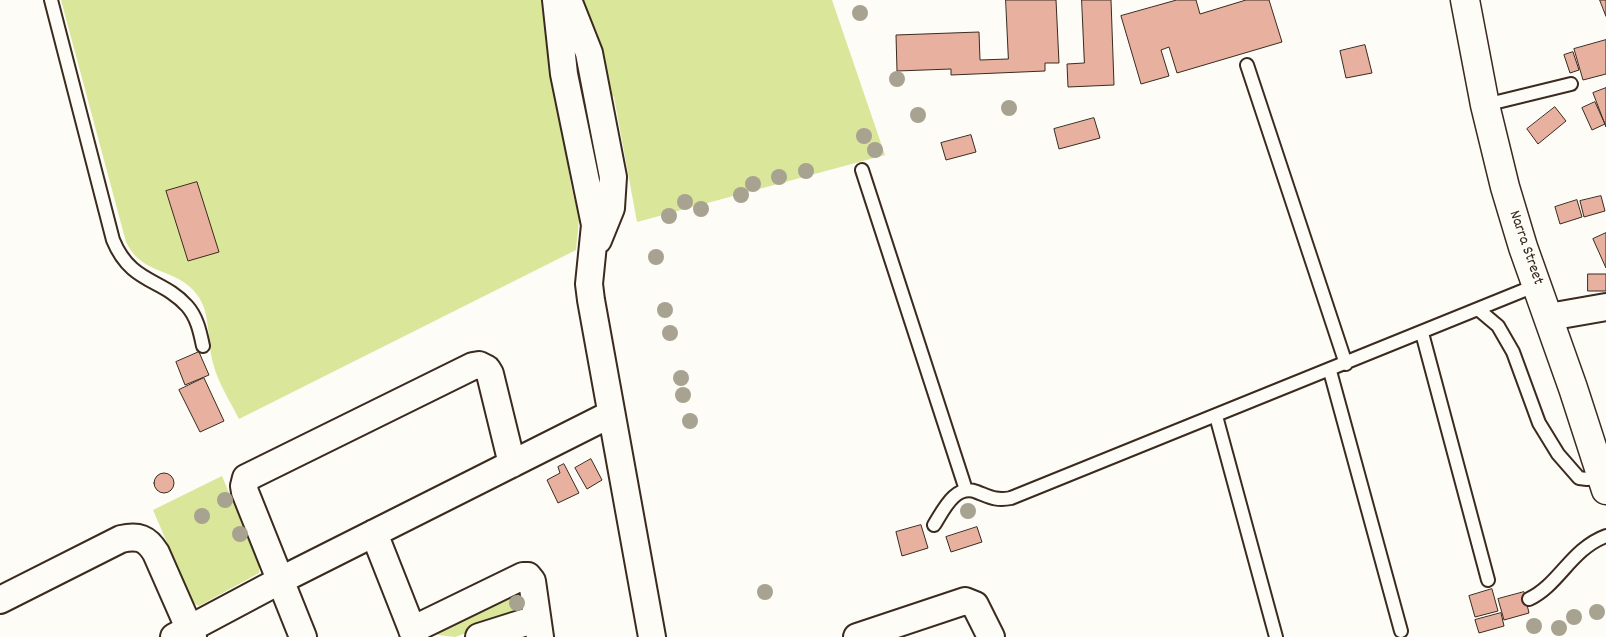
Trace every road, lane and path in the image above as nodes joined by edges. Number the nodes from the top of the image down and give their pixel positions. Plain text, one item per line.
1 (51, 0) edge
2 (556, 0) edge
3 (568, 0) edge
4 (1465, 0) edge
5 (1248, 65) dead end
6 (1571, 84) dead end
7 (1485, 105) junction
8 (862, 170) dead end
9 (594, 250) junction
10 (1537, 285) junction
11 (1606, 307) edge
12 (1479, 310) junction
13 (1549, 317) junction
14 (1422, 333) junction
15 (203, 346) dead end
16 (1346, 364) junction
17 (1330, 370) junction
18 (611, 414) junction
19 (1216, 416) junction
20 (512, 464) junction
21 (1604, 483) edge
22 (966, 490) junction
23 (934, 525) dead end
24 (374, 533) junction
25 (1606, 536) edge
26 (281, 580) junction
27 (1488, 580) dead end
28 (0, 600) edge
29 (1529, 600) dead end
30 (538, 628) edge
31 (1401, 631) dead end
32 (186, 634) edge
33 (414, 634) edge
34 (303, 637) edge
35 (479, 637) edge
36 (652, 637) edge
37 (857, 637) edge
38 (990, 637) edge
39 (1276, 637) edge

1 - 15 lane
2 - 9 street
3 - 9 street
4 - 7 street, Narra Street
5 - 16 lane
6 - 7 lane
7 - 10 street, Narra Street
8 - 22 lane
9 - 18 street
10 - 12 lane
10 - 13 street, Narra Street
11 - 13 street
12 - 14 lane
12 - 21 lane
13 - 21 street, Narra Street
14 - 16 lane
14 - 27 lane
16 - 17 lane
17 - 19 lane
17 - 31 lane
18 - 20 street
18 - 36 street
19 - 22 lane
19 - 39 lane
20 - 24 street
20 - 26 street
22 - 23 lane
24 - 26 street
24 - 33 street
25 - 29 lane
26 - 32 street
26 - 34 street
28 - 32 street
30 - 33 street
30 - 35 street
37 - 38 street

